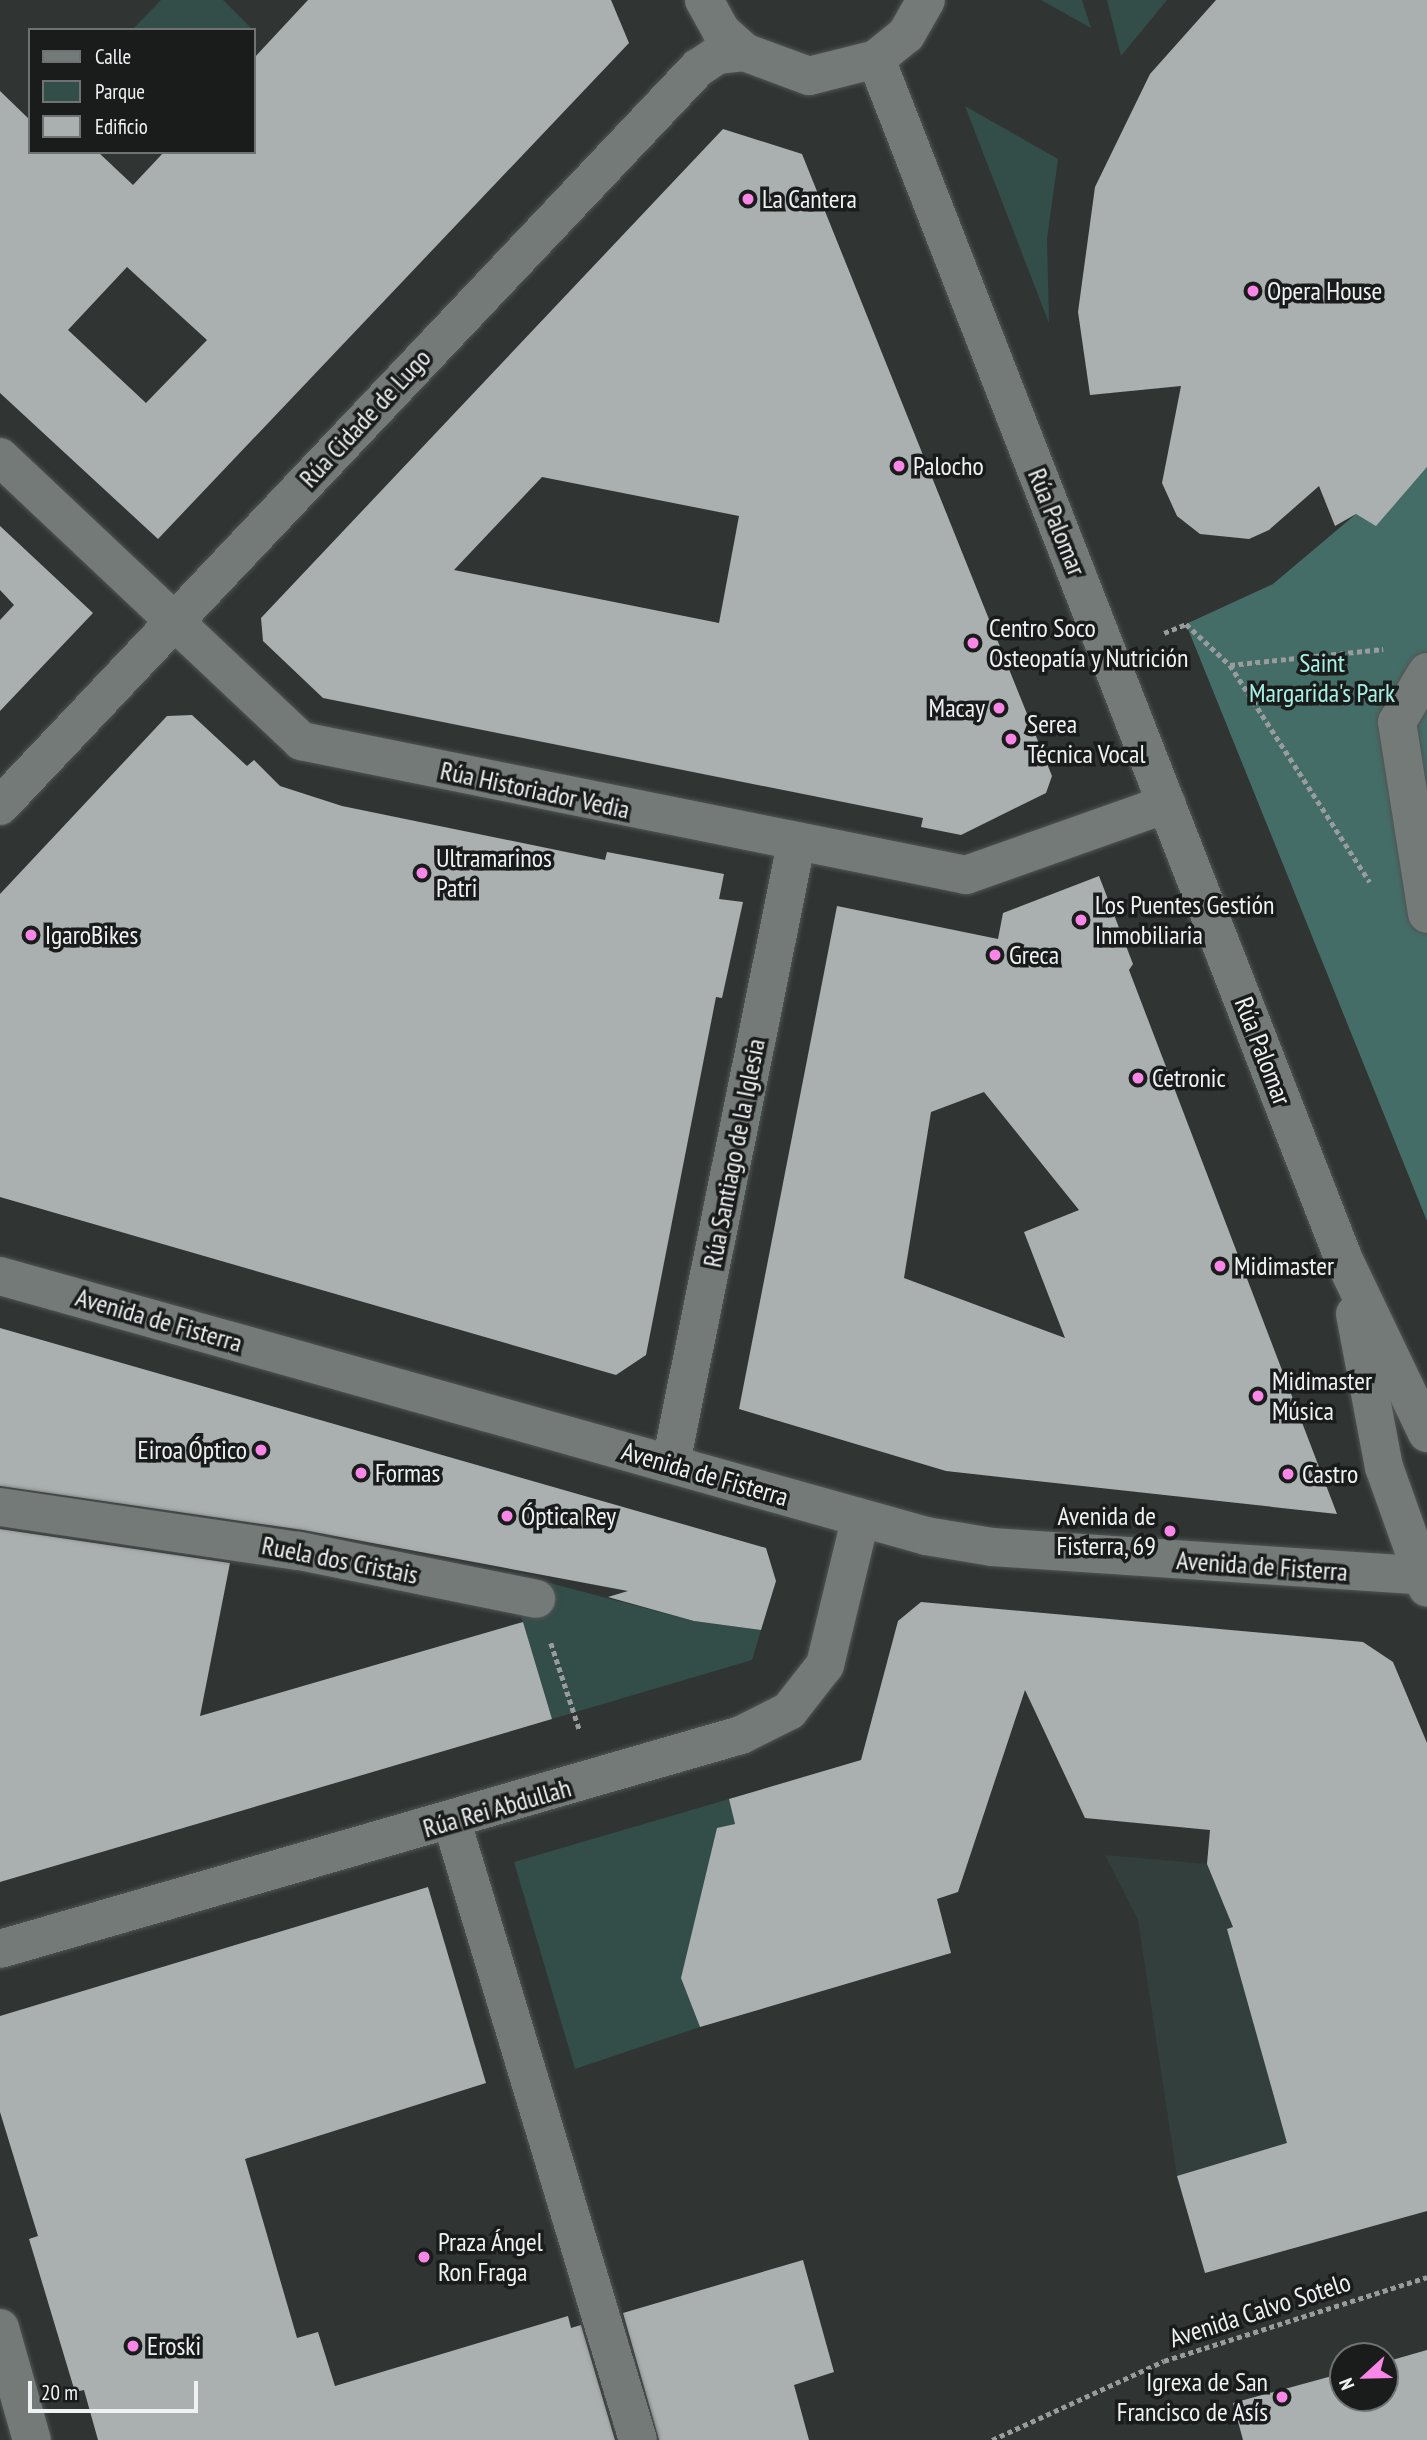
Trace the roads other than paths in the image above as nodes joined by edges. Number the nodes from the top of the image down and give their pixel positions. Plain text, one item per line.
1 (704, 0) edge
2 (926, 0) edge
3 (744, 52) junction
4 (876, 59) junction
5 (0, 457) edge
6 (174, 620) junction
7 (1413, 659) edge
8 (1167, 804) junction
9 (0, 806) edge
10 (796, 844) junction
11 (1427, 914) edge
12 (1344, 1260) junction
13 (0, 1276) edge
14 (1427, 1433) edge
15 (671, 1463) junction
16 (0, 1507) edge
17 (860, 1520) junction
18 (1425, 1580) edge
19 (536, 1599) road end
20 (452, 1822) junction
21 (0, 1949) edge
22 (0, 2328) edge
23 (32, 2440) edge
24 (638, 2440) edge

1 - 3 street
2 - 4 street
3 - 4 street
3 - 6 street, Rúa Cidade de Lugo
4 - 8 street, Rúa Palomar
5 - 6 street, Rúa Historiador Vedia
6 - 9 street, Rúa Cidade de Lugo
6 - 10 street, Rúa Historiador Vedia
7 - 11 street
8 - 10 street, Rúa Historiador Vedia
8 - 12 street, Rúa Palomar
10 - 15 street, Rúa Santiago de la Iglesia
12 - 14 street, Rúa Palomar
12 - 18 street, Rúa Palomar
13 - 15 street, Avenida de Fisterra
15 - 17 street, Avenida de Fisterra
16 - 19 street, Ruela dos Cristais
17 - 18 street, Avenida de Fisterra
17 - 20 street, Rúa Rei Abdullah
20 - 21 street, Rúa Rei Abdullah
20 - 24 street
22 - 23 street

